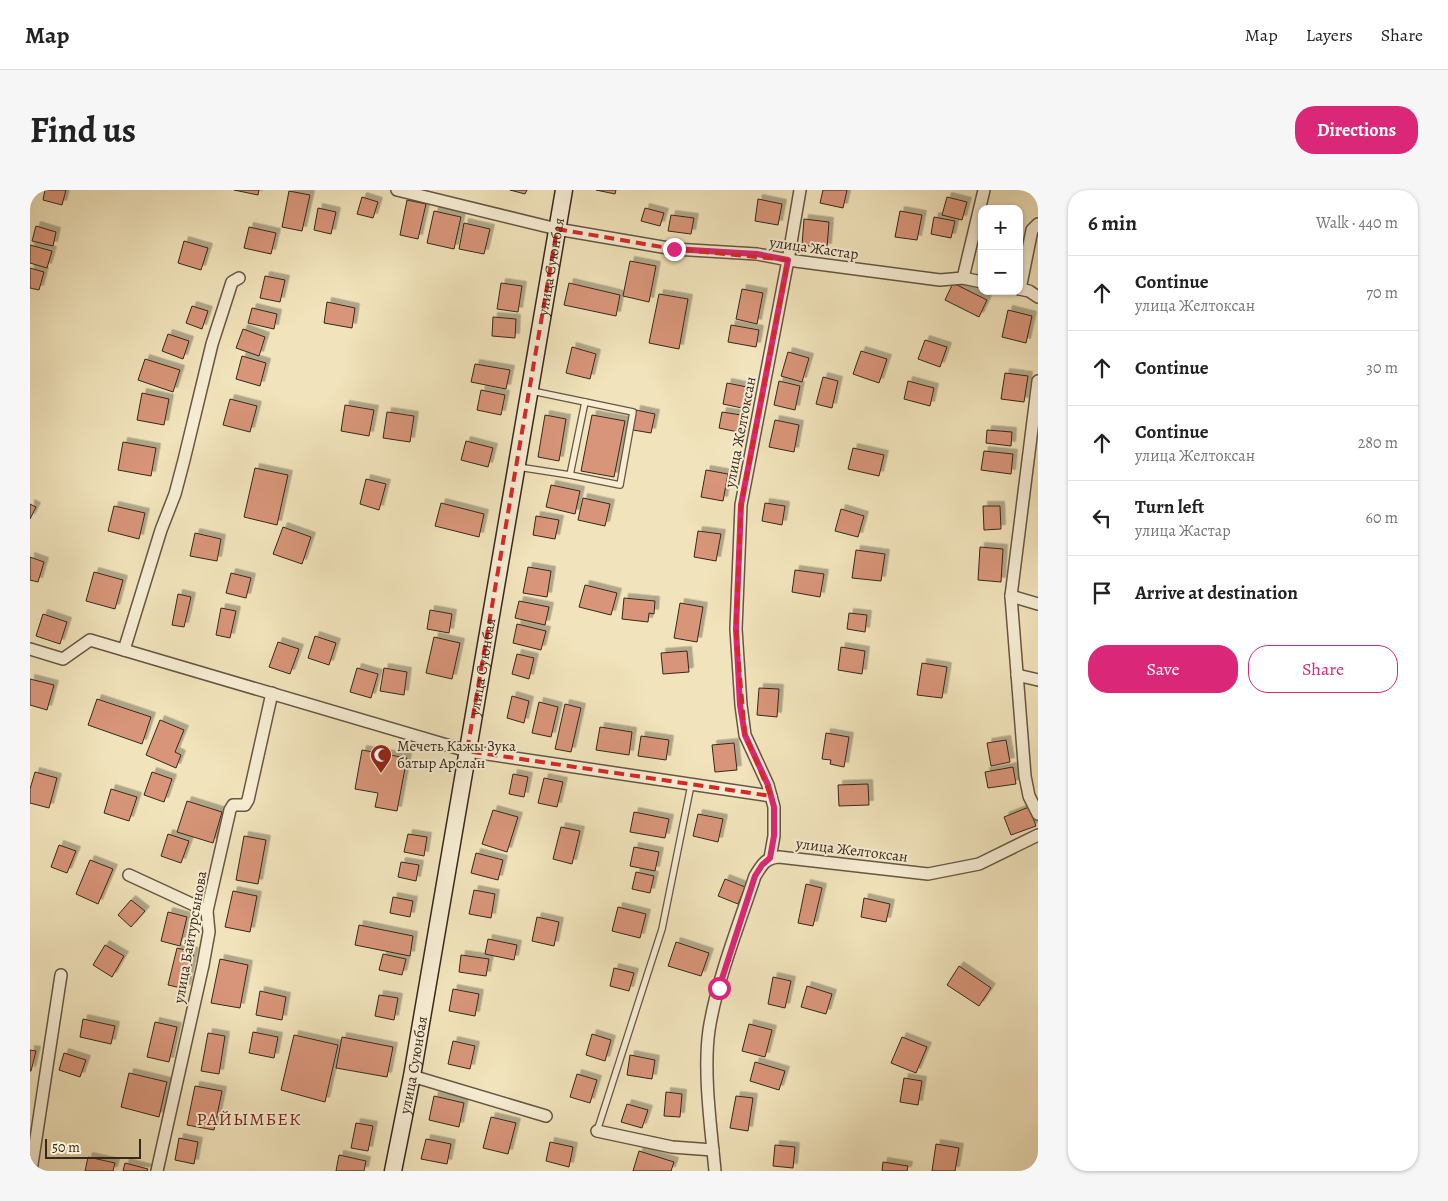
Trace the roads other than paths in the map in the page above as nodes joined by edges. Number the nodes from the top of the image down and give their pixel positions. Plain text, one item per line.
1 (397, 190) edge
2 (564, 190) edge
3 (800, 190) edge
4 (984, 190) edge
5 (1038, 224) edge
6 (557, 229) junction
7 (788, 260) junction
8 (1023, 274) edge
9 (239, 278) dead end
10 (963, 278) junction
11 (978, 281) edge
12 (1023, 290) edge
13 (1038, 297) edge
14 (1038, 381) edge
15 (529, 390) junction
16 (585, 402) junction
17 (516, 466) junction
18 (570, 475) junction
19 (1011, 596) junction
20 (1038, 604) edge
21 (30, 649) edge
22 (124, 650) junction
23 (1017, 675) junction
24 (1038, 680) edge
25 (272, 693) junction
26 (467, 751) junction
27 (691, 785) junction
28 (771, 796) junction
29 (1038, 814) edge
30 (1038, 835) edge
31 (770, 858) junction
32 (129, 875) dead end
33 (207, 910) junction
34 (61, 975) dead end
35 (412, 1076) junction
36 (546, 1116) dead end
37 (597, 1131) joint
38 (713, 1150) junction
39 (31, 1171) edge
40 (157, 1171) edge
41 (393, 1171) edge
42 (715, 1171) edge

1 - 6 street, улица Жастар
2 - 6 main road, улица Суюнбая
3 - 7 street, улица Желтоксан
4 - 10 street
5 - 8 street
6 - 7 street, улица Жастар
6 - 15 main road, улица Суюнбая
7 - 10 street, улица Жастар
7 - 28 street, улица Желтоксан
9 - 22 street
10 - 11 street, улица Жастар
12 - 13 street
14 - 19 street
15 - 16 lane
15 - 17 main road, улица Суюнбая
16 - 18 lane
16 - 18 lane
17 - 18 lane
17 - 26 main road, улица Суюнбая
19 - 20 street
19 - 23 street
21 - 22 street
22 - 25 street
23 - 24 street
23 - 29 street
25 - 26 street
25 - 33 street, улица Байтурсынова
26 - 27 street
26 - 35 main road, улица Суюнбая
27 - 28 street
27 - 37 lane
28 - 31 street, улица Желтоксан
30 - 31 street, улица Желтоксан
31 - 38 street
32 - 33 street
33 - 40 street, улица Байтурсынова
34 - 39 street
35 - 36 street
35 - 41 main road, улица Суюнбая
37 - 38 street
38 - 42 street

